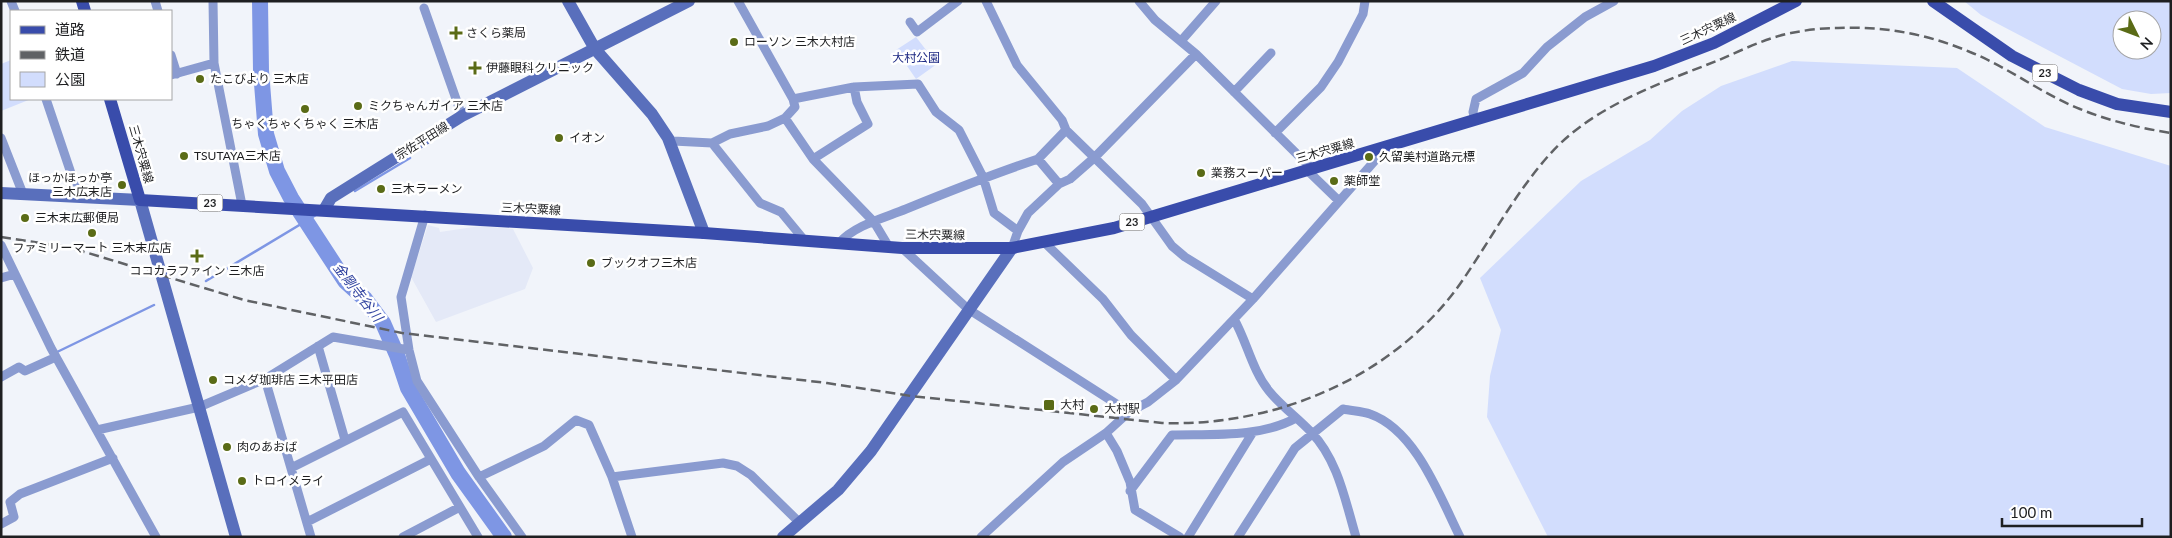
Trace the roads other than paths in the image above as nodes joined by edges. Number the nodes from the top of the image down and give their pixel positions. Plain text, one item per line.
1 (213, 1) edge
2 (568, 1) edge
3 (689, 1) edge
4 (738, 1) edge
5 (958, 1) edge
6 (986, 1) edge
7 (1139, 1) edge
8 (1216, 1) edge
9 (1366, 1) edge
10 (1614, 1) edge
11 (1796, 1) edge
12 (1933, 1) edge
13 (424, 8) dead end
14 (910, 22) dead end
15 (1181, 41) junction
16 (596, 49) junction
17 (1271, 53) dead end
18 (1196, 54) junction
19 (172, 61) edge
20 (214, 63) junction
21 (174, 74) edge
22 (854, 87) junction
23 (1234, 92) junction
24 (793, 98) junction
25 (46, 100) edge
26 (110, 100) edge
27 (2171, 112) edge
28 (462, 116) junction
29 (786, 118) junction
30 (1475, 120) junction
31 (1066, 130) junction
32 (1275, 132) junction
33 (1, 138) edge
34 (668, 138) junction
35 (712, 143) junction
36 (1386, 148) junction
37 (813, 158) junction
38 (1094, 158) junction
39 (1038, 159) junction
40 (1309, 169) junction
41 (983, 177) junction
42 (1059, 184) junction
43 (1, 193) edge
44 (23, 194) junction
45 (79, 197) junction
46 (140, 200) junction
47 (1339, 201) junction
48 (242, 204) junction
49 (322, 210) junction
50 (425, 215) junction
51 (1151, 216) junction
52 (874, 222) junction
53 (1018, 231) junction
54 (704, 233) junction
55 (805, 241) junction
56 (839, 243) junction
57 (1045, 243) junction
58 (1, 245) edge
59 (895, 248) junction
60 (1012, 248) junction
61 (15, 274) junction
62 (1, 278) edge
63 (1253, 299) junction
64 (968, 309) junction
65 (1234, 319) junction
66 (318, 346) junction
67 (409, 350) junction
68 (56, 357) junction
69 (1, 377) edge
70 (265, 379) junction
71 (1176, 380) junction
72 (199, 407) junction
73 (1129, 412) junction
74 (1296, 418) junction
75 (97, 430) junction
76 (1253, 432) junction
77 (1106, 433) junction
78 (1312, 433) junction
79 (345, 440) junction
80 (113, 458) junction
81 (431, 459) junction
82 (291, 468) junction
83 (479, 477) junction
84 (612, 477) junction
85 (1130, 491) junction
86 (460, 507) junction
87 (307, 522) junction
88 (800, 523) junction
89 (1, 524) edge
90 (987, 535) edge
91 (156, 537) edge
92 (236, 537) edge
93 (311, 537) edge
94 (403, 537) edge
95 (478, 537) edge
96 (522, 537) edge
97 (632, 537) edge
98 (783, 537) edge
99 (1180, 537) edge
100 (1188, 537) edge
101 (1238, 537) edge
102 (1356, 537) edge
103 (1460, 537) edge

1 - 20 street
2 - 16 street
3 - 16 street, 宗佐平田線
4 - 24 street
5 - 14 street
6 - 31 street
7 - 15 street
8 - 15 street
9 - 32 street
10 - 30 street
11 - 30 main road, 三木宍粟線 / 23
12 - 27 main road, 23
13 - 28 street
15 - 18 street
16 - 28 street, 宗佐平田線
16 - 34 street
17 - 23 street
18 - 23 street
18 - 38 street
19 - 21 street
20 - 21 street
20 - 48 street
22 - 24 street
22 - 37 street
22 - 41 street
23 - 32 street
24 - 29 street
25 - 45 street
26 - 46 main road, 三木宍粟線
28 - 49 street, 宗佐平田線
29 - 35 street
29 - 37 street
30 - 36 main road, 三木宍粟線 / 23
31 - 38 street
31 - 39 street
32 - 40 street
33 - 44 street
34 - 35 street
34 - 54 street
35 - 55 street
36 - 40 main road, 三木宍粟線 / 23
36 - 47 street
37 - 52 street
38 - 42 street
38 - 51 street
39 - 41 street
39 - 42 street
40 - 47 street
40 - 51 main road, 三木宍粟線 / 23
41 - 52 street
41 - 53 street
42 - 53 street
43 - 44 street
44 - 45 street
45 - 46 street
46 - 48 main road, 三木宍粟線 / 23
46 - 72 street
47 - 63 street
48 - 49 main road, 三木宍粟線 / 23
49 - 50 main road, 三木宍粟線 / 23
50 - 54 main road, 三木宍粟線 / 23
50 - 67 street
51 - 57 main road, 三木宍粟線 / 23
51 - 63 street
52 - 56 street
52 - 59 street
53 - 60 street
54 - 55 main road, 三木宍粟線 / 23
55 - 56 main road, 三木宍粟線 / 23
56 - 59 main road, 三木宍粟線 / 23
57 - 60 main road, 三木宍粟線 / 23
57 - 71 street
58 - 61 street
59 - 60 main road, 三木宍粟線 / 23
59 - 64 street
60 - 64 street
61 - 62 street
61 - 68 street
63 - 65 street
64 - 73 street
64 - 88 street
65 - 71 street
65 - 74 street
66 - 67 street
66 - 70 street
66 - 79 street
67 - 83 street
68 - 69 street
68 - 75 street
70 - 72 street
70 - 82 street
71 - 73 street
72 - 75 street
72 - 92 street
73 - 77 street
74 - 76 street
74 - 78 street
75 - 80 street
76 - 85 street
76 - 100 street
77 - 85 street
77 - 90 street
78 - 101 street
78 - 102 street
78 - 103 street
79 - 81 street
79 - 82 street
80 - 89 street
80 - 91 street
81 - 86 street
81 - 87 street
82 - 87 street
83 - 84 street
83 - 96 street
84 - 88 street
84 - 97 street
85 - 99 street
86 - 94 street
86 - 95 street
87 - 93 street
88 - 98 street

